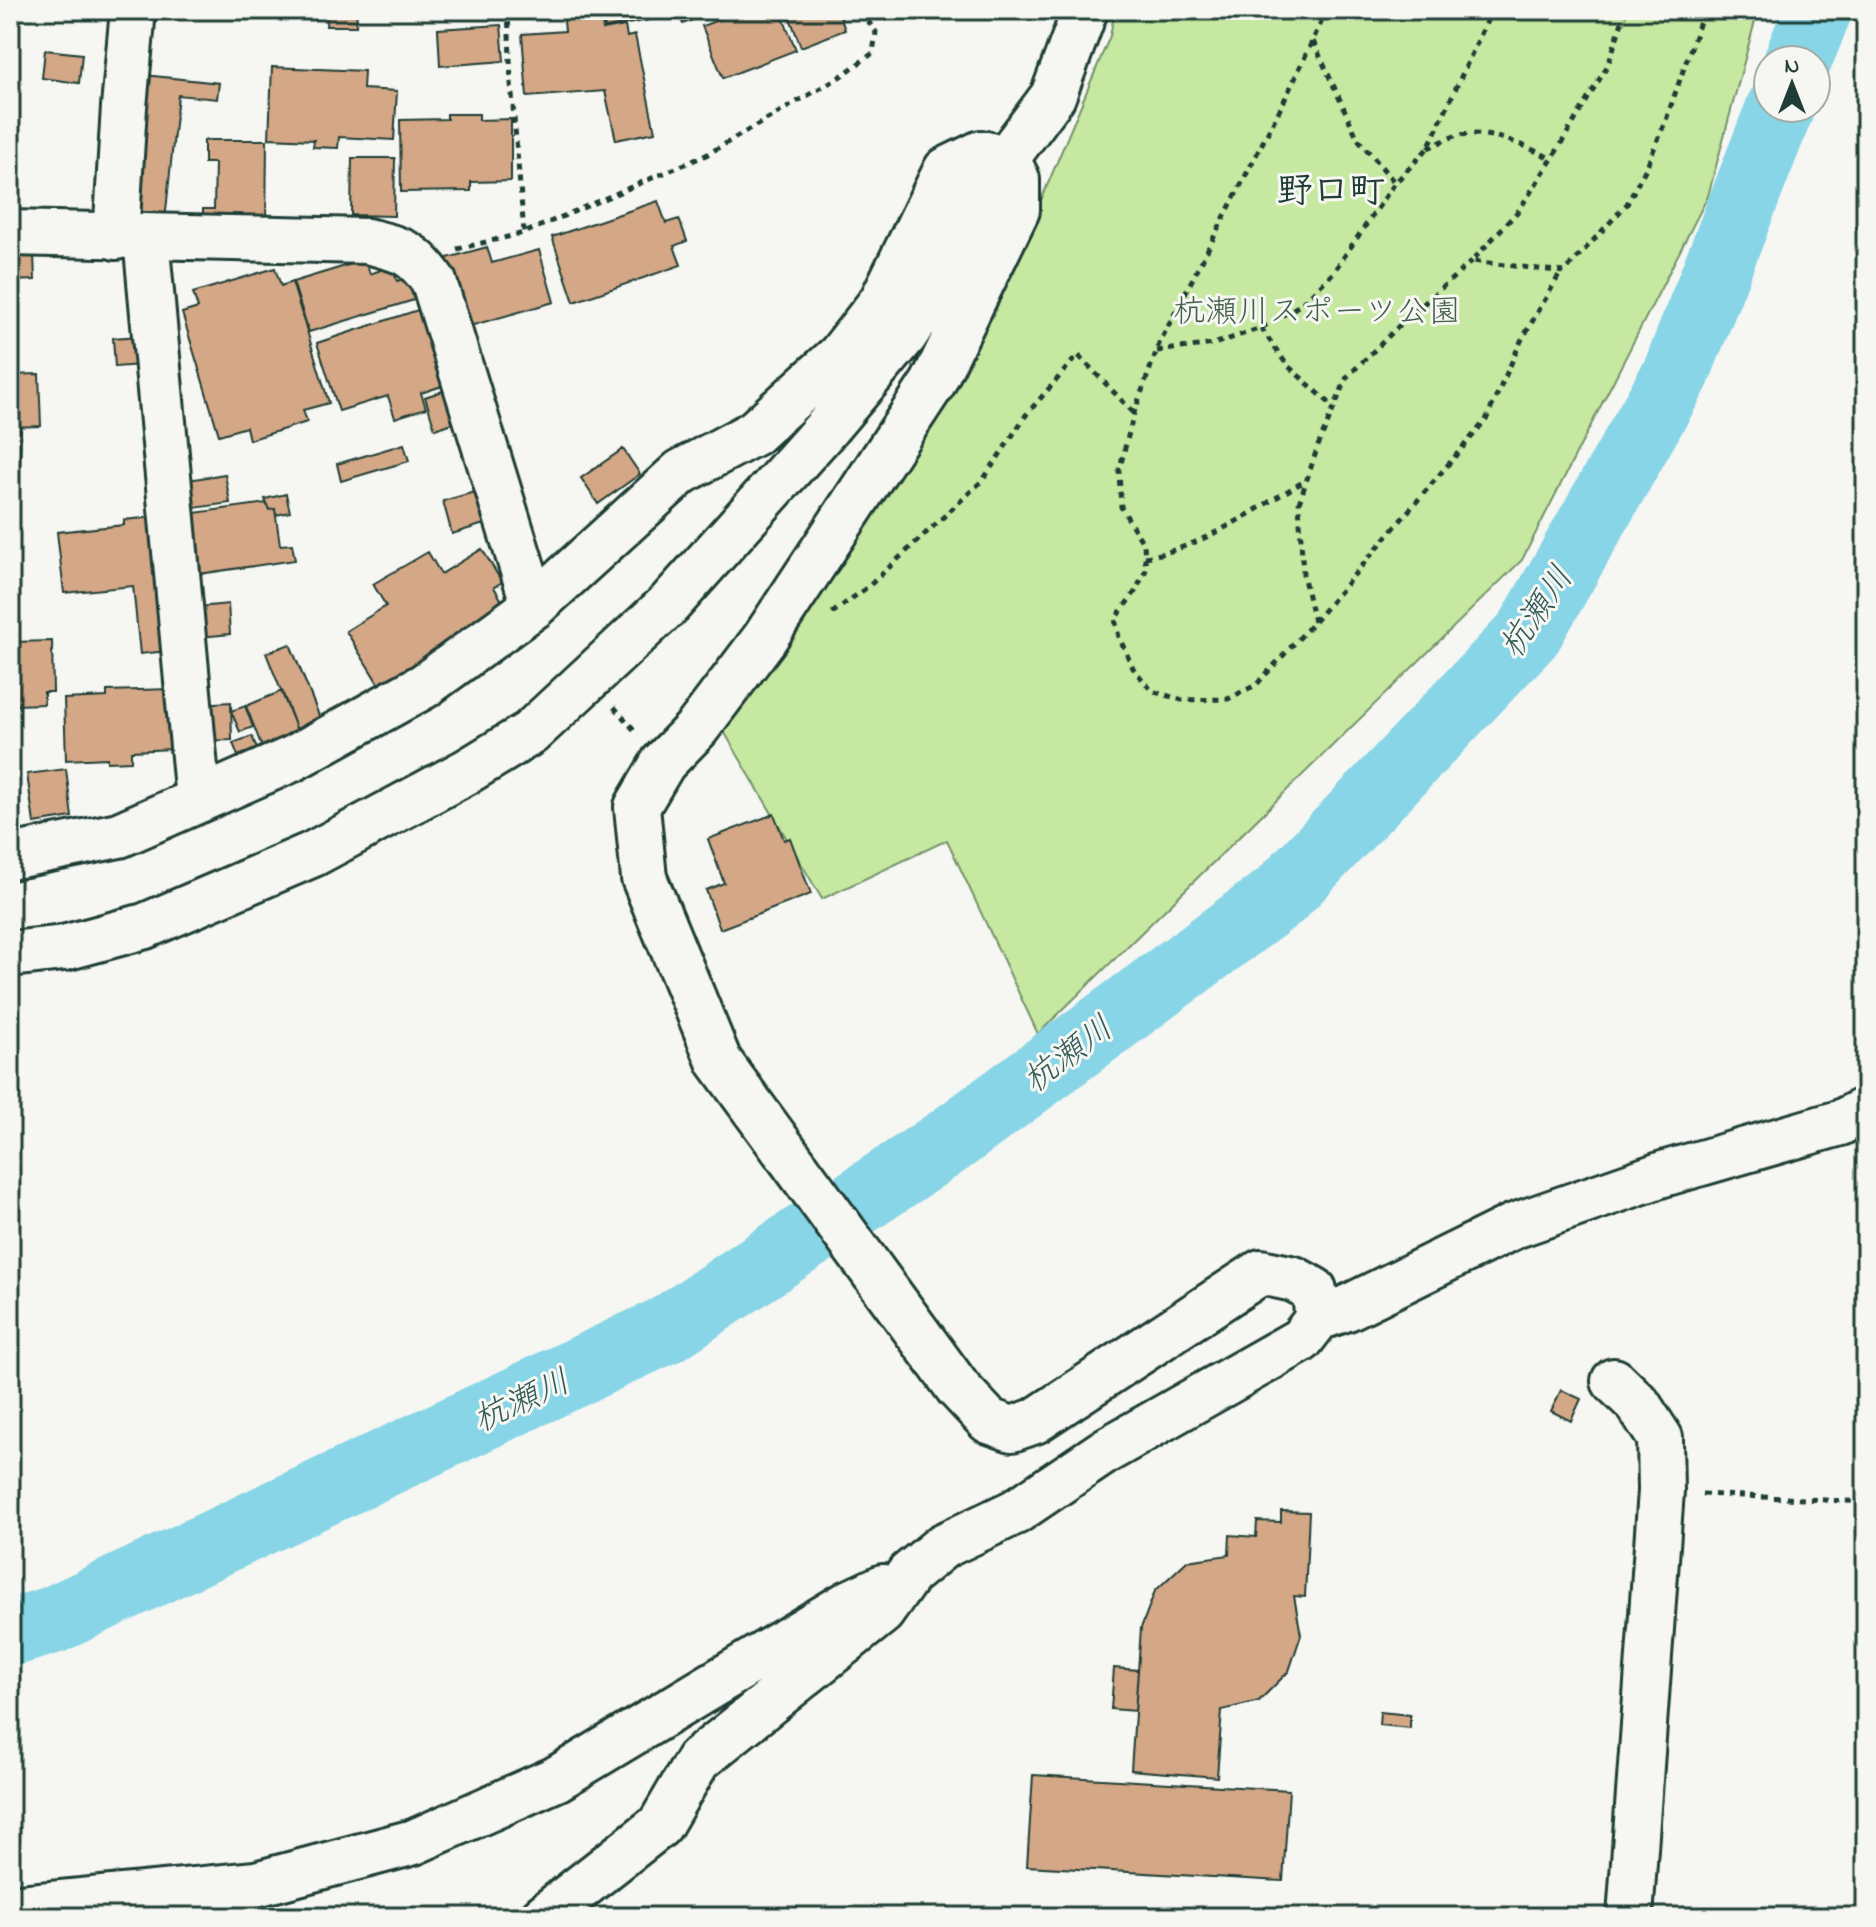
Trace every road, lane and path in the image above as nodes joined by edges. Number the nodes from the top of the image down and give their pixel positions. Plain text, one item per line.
1 (133, 10) edge
2 (508, 10) edge
3 (860, 10) edge
4 (1085, 10) edge
5 (1327, 10) edge
6 (1492, 10) edge
7 (1626, 10) edge
8 (1704, 10) edge
9 (1312, 41) junction
10 (1428, 148) junction
11 (1007, 159) junction
12 (1552, 159) junction
13 (1395, 183) junction
14 (10, 233) edge
15 (524, 233) junction
16 (131, 238) junction
17 (419, 261) junction
18 (1472, 261) junction
19 (1561, 272) junction
20 (1261, 328) junction
21 (1157, 351) junction
22 (1334, 407) junction
23 (1134, 413) junction
24 (1306, 481) junction
25 (1145, 557) junction
26 (534, 606) junction
27 (780, 615) junction
28 (1314, 622) junction
29 (198, 800) junction
30 (10, 857) edge
31 (10, 954) edge
32 (1866, 1109) edge
33 (1318, 1318) junction
34 (1614, 1381) dead end
35 (1661, 1491) junction
36 (1866, 1502) edge
37 (909, 1574) junction
38 (10, 1908) edge
39 (543, 1917) edge
40 (1630, 1917) edge

1 - 16 street
2 - 15 path
3 - 15 path
4 - 11 street
5 - 9 path
6 - 10 path
7 - 12 path
8 - 19 path
9 - 13 path
9 - 21 path
10 - 12 path
10 - 13 path
11 - 26 street
11 - 27 street
11 - 31 street
12 - 18 path
13 - 20 path
14 - 16 street
15 - 17 path
16 - 17 street
16 - 29 street
17 - 26 street
18 - 19 path
18 - 22 path
19 - 28 path
20 - 21 path
20 - 22 path
21 - 23 path
22 - 24 path
23 - 25 path
23 - 27 path
24 - 25 path
24 - 28 path
25 - 28 path
26 - 29 street
27 - 33 street
29 - 30 street
32 - 33 street
33 - 37 street
34 - 35 street
35 - 36 path
35 - 40 street
37 - 38 street
37 - 39 street

